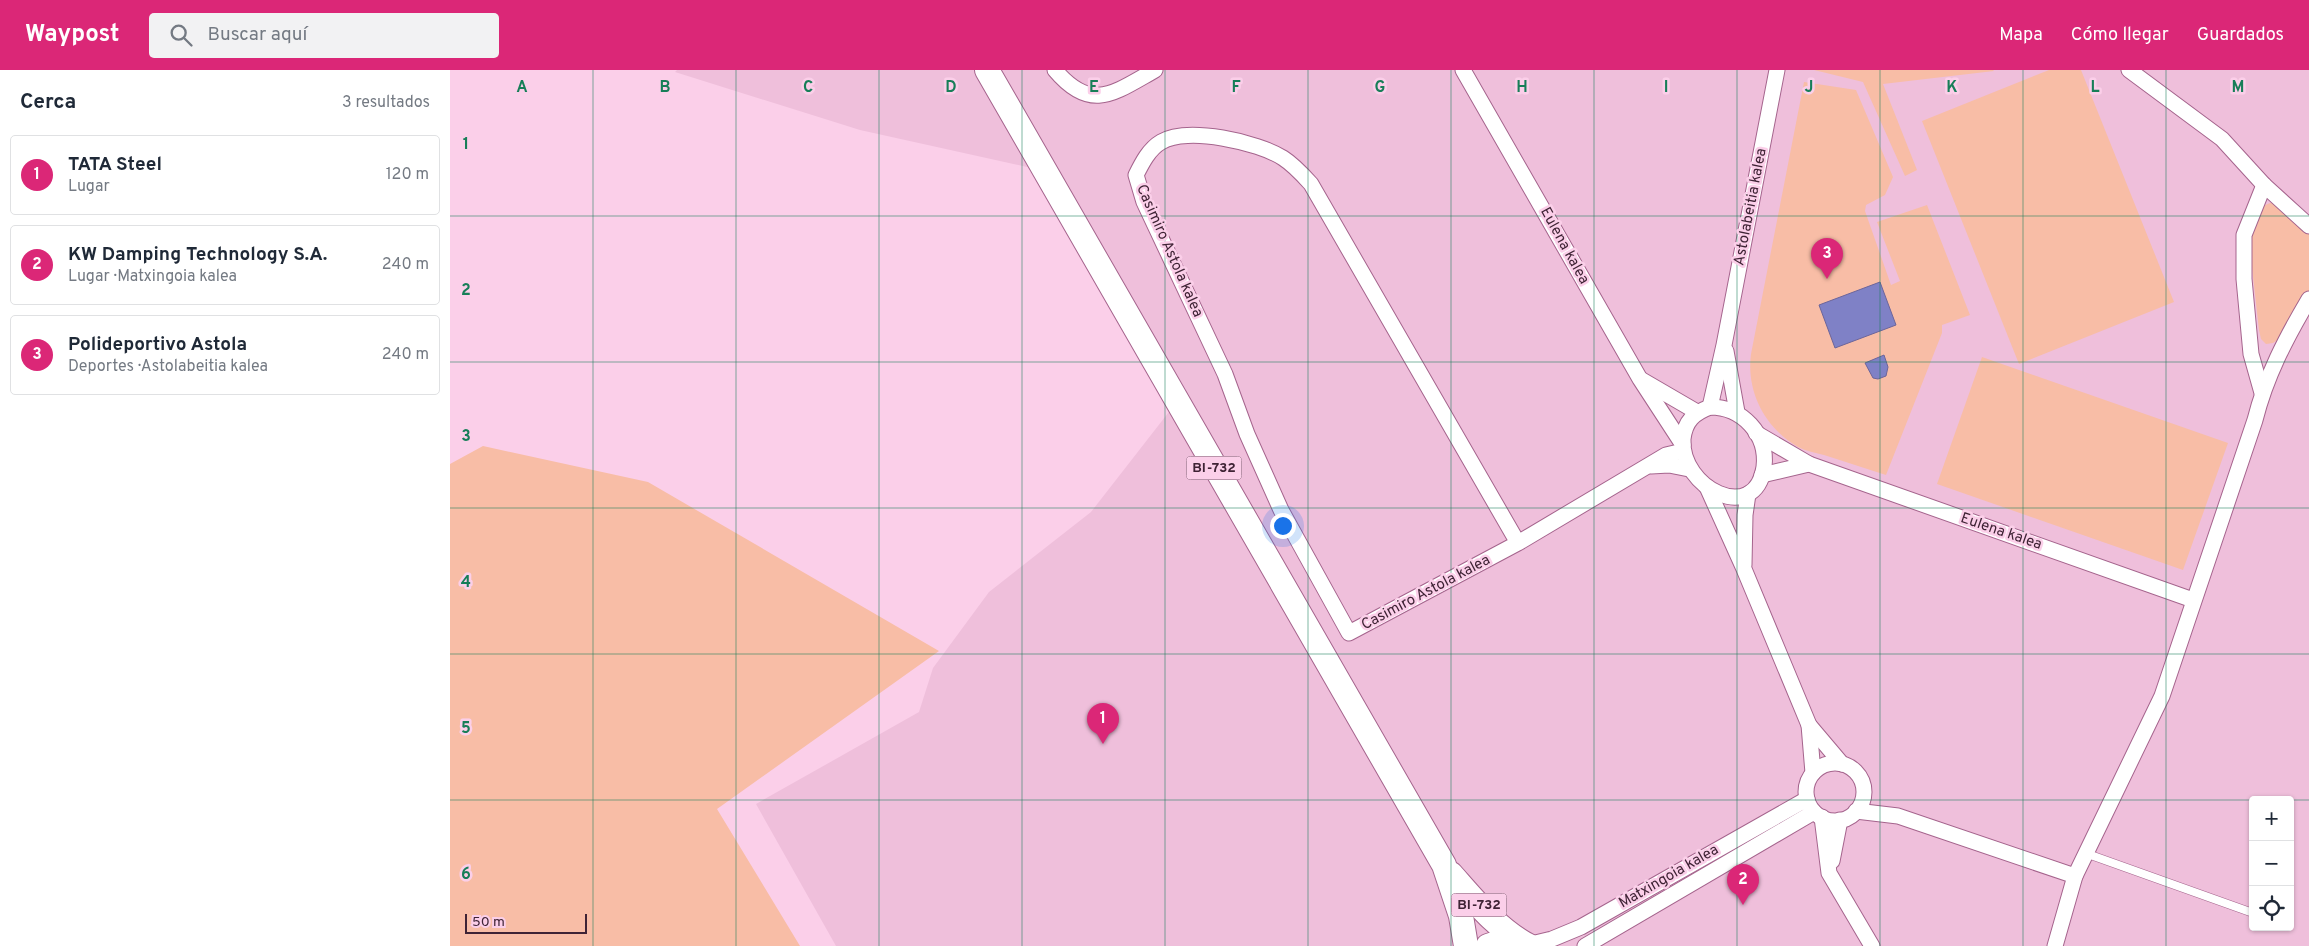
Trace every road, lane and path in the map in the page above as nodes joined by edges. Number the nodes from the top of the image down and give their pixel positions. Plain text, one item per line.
1 (987, 70) edge
2 (1055, 70) edge
3 (1154, 70) edge
4 (1463, 70) edge
5 (1777, 70) edge
6 (2129, 70) edge
7 (2264, 186) junction
8 (2309, 226) edge
9 (2309, 299) edge
10 (1724, 345) junction
11 (1640, 379) junction
12 (2262, 393) junction
13 (1704, 409) junction
14 (1737, 412) junction
15 (1756, 432) junction
16 (1683, 448) junction
17 (1809, 464) junction
18 (1649, 466) junction
19 (1689, 469) junction
20 (1762, 475) junction
21 (1707, 487) junction
22 (1748, 494) junction
23 (1518, 543) junction
24 (1744, 569) junction
25 (2193, 600) junction
26 (1809, 725) junction
27 (1842, 764) junction
28 (1813, 773) junction
29 (1864, 794) junction
30 (1814, 809) junction
31 (1856, 811) junction
32 (1898, 816) junction
33 (1840, 820) junction
34 (2085, 853) junction
35 (1444, 865) junction
36 (1829, 872) junction
37 (2075, 876) junction
38 (2249, 912) edge
39 (1525, 944) edge
40 (1466, 946) edge
41 (1488, 946) edge
42 (1585, 946) edge
43 (1872, 946) edge
44 (2055, 946) edge

1 - 35 main road, BI-732
2 - 3 street
4 - 11 street, Eulena kalea
5 - 10 street, Astolabeitia kalea
6 - 7 street
7 - 8 street
7 - 12 street
9 - 12 street
10 - 13 street, Astolabeitia kalea
10 - 14 street, Astolabeitia kalea
11 - 13 street
11 - 16 street, Eulena kalea
12 - 25 street
13 - 14 street
13 - 16 street
14 - 15 street
15 - 17 street, Eulena kalea
15 - 20 street
16 - 18 street, Casimiro Astola kalea
16 - 19 street
17 - 20 street
17 - 25 street, Eulena kalea
18 - 19 street
18 - 23 street, Casimiro Astola kalea
19 - 21 street
20 - 22 street
21 - 22 street
21 - 24 street
22 - 24 street
23 - 23 street, Casimiro Astola kalea
24 - 26 street
25 - 34 street
26 - 27 street
26 - 28 street
27 - 28 street
27 - 29 street
28 - 30 street
29 - 31 street
29 - 32 street
30 - 33 street
30 - 36 street
30 - 39 street, Matxingoia kalea
30 - 42 street, Matxingoia kalea
31 - 32 street
31 - 33 street
32 - 37 street
33 - 36 street
34 - 37 street
34 - 38 lane
35 - 39 main road, BI-732
35 - 40 main road, BI-732
36 - 43 street
37 - 44 street
39 - 41 main road

